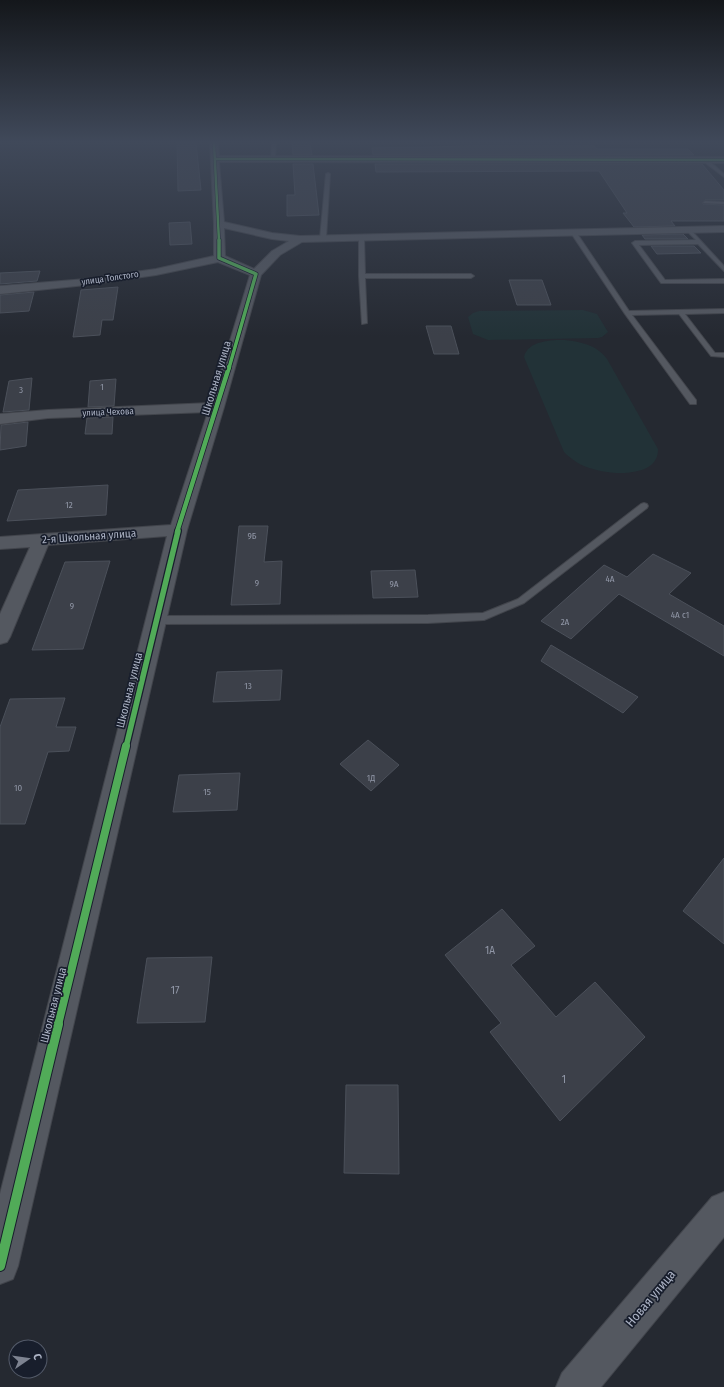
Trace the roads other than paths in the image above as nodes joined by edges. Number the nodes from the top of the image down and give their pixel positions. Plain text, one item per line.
1 (218, 208) edge
2 (325, 208) edge
3 (219, 224) junction
4 (724, 229) edge
5 (689, 230) junction
6 (574, 232) junction
7 (362, 237) junction
8 (323, 238) junction
9 (300, 239) junction
10 (700, 242) junction
11 (219, 258) junction
12 (724, 269) edge
13 (256, 274) junction
14 (362, 276) junction
15 (471, 276) dead end
16 (724, 281) edge
17 (0, 290) edge
18 (724, 311) edge
19 (681, 312) junction
20 (627, 313) junction
21 (364, 323) dead end
22 (724, 355) edge
23 (693, 402) dead end
24 (217, 407) junction
25 (0, 419) edge
26 (644, 506) dead end
27 (178, 530) junction
28 (42, 539) junction
29 (0, 542) edge
30 (156, 620) junction
31 (0, 637) edge
32 (724, 1208) edge
33 (0, 1266) edge
34 (576, 1387) edge

1 - 3 street
2 - 8 lane
3 - 9 street
3 - 11 street
4 - 5 street
5 - 6 street
5 - 10 lane
6 - 7 street
6 - 20 lane
7 - 8 street
7 - 14 lane
8 - 9 street
9 - 13 street
10 - 12 lane
10 - 16 lane
11 - 13 street
11 - 17 street, улица Толстого
13 - 24 street, Школьная улица
14 - 15 lane
14 - 21 lane
18 - 19 lane
19 - 20 lane
19 - 22 lane
20 - 23 lane
24 - 25 street, улица Чехова
24 - 27 street, Школьная улица
26 - 30 lane
27 - 28 street, 2-я Школьная улица
27 - 30 street, Школьная улица
28 - 29 street, 2-я Школьная улица
28 - 31 street
30 - 33 street, Школьная улица
32 - 34 street, Новая улица

